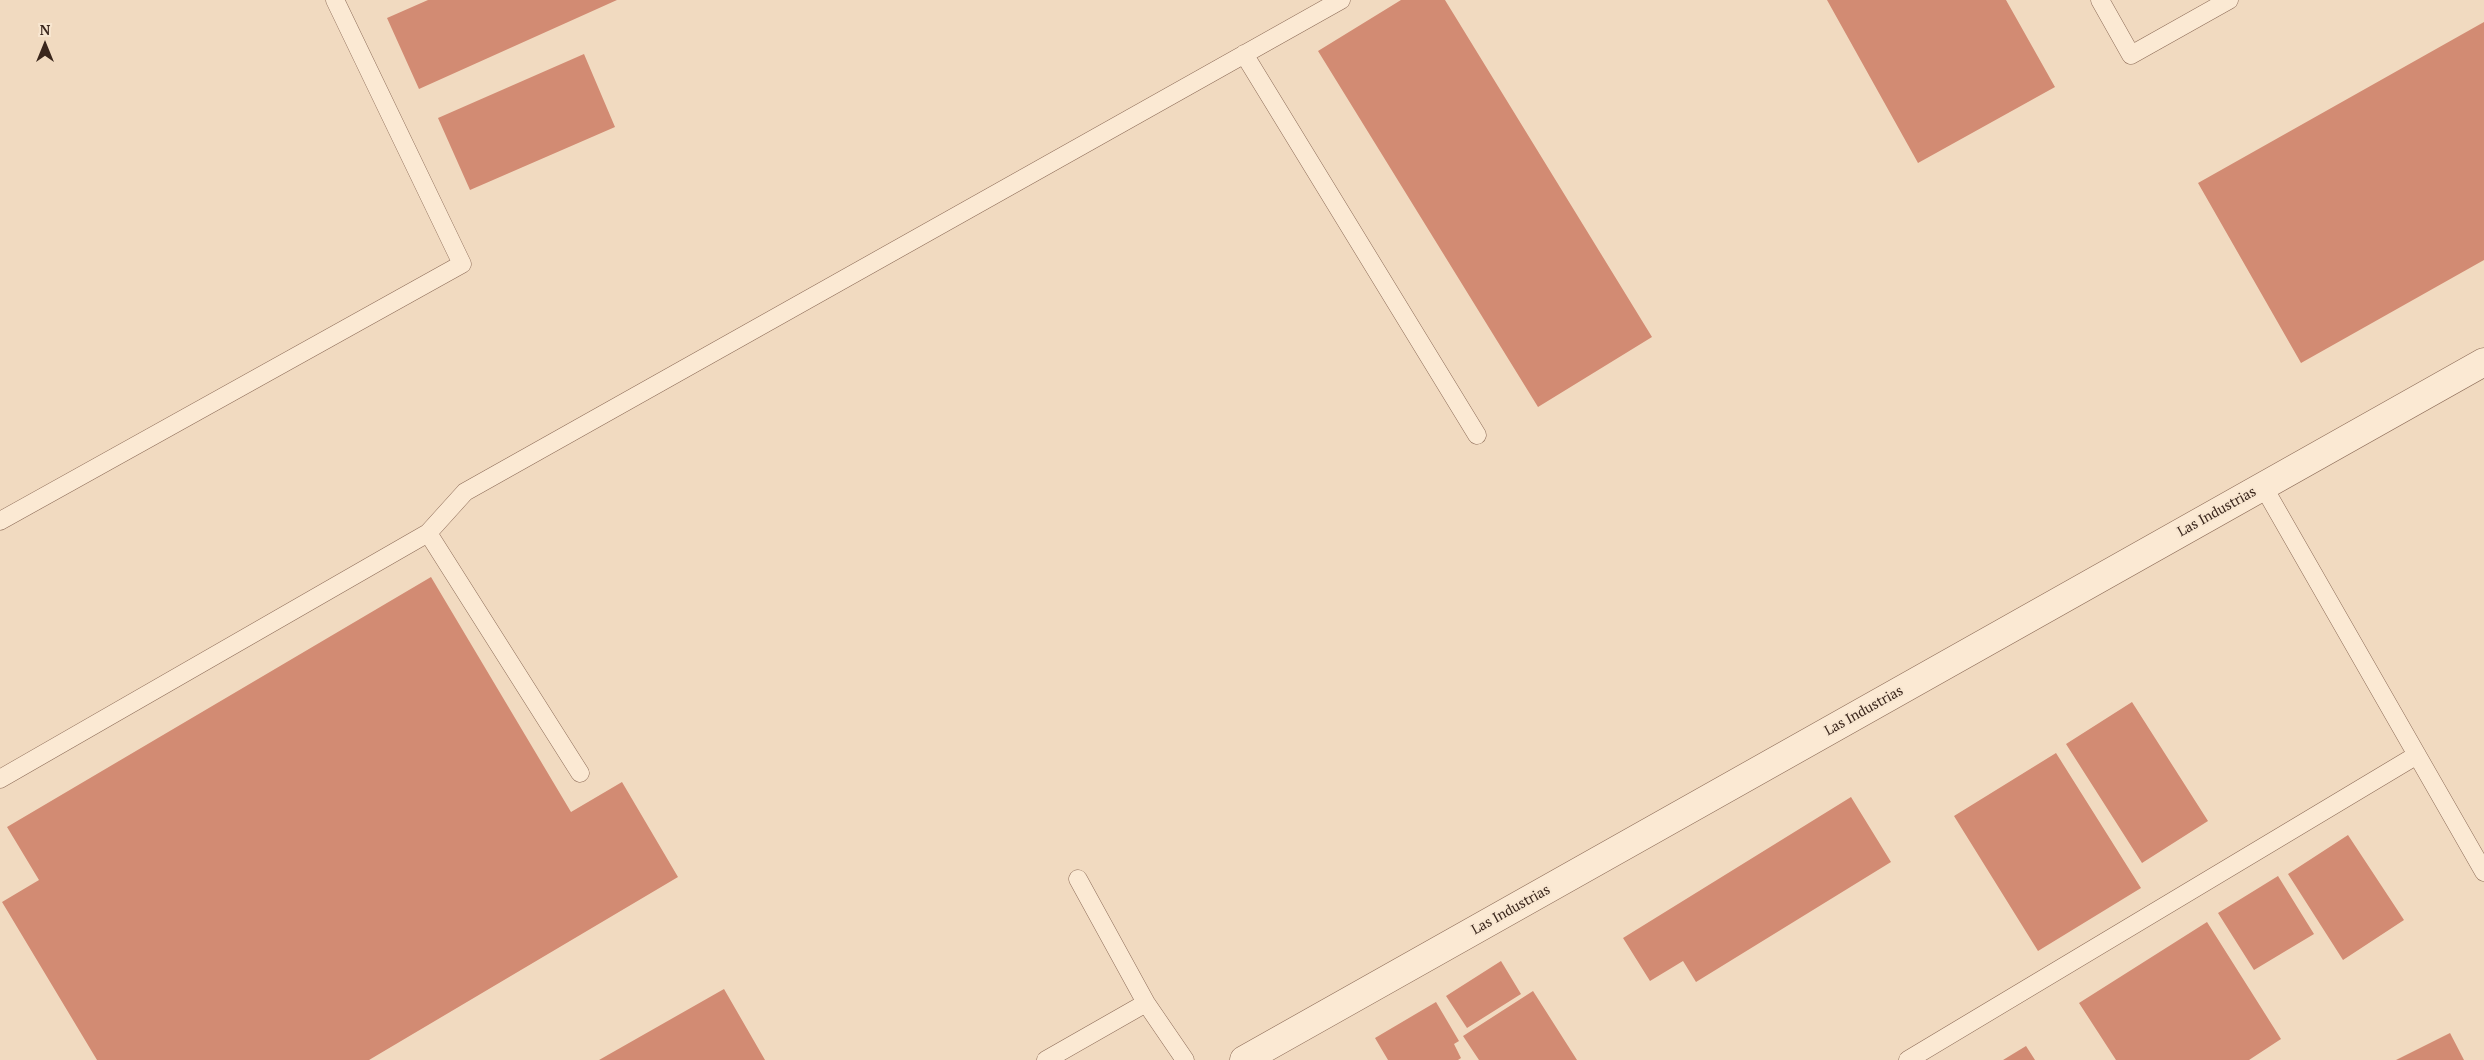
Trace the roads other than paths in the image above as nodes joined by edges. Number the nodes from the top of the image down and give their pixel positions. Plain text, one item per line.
1 (335, 0) edge
2 (1341, 0) edge
3 (2100, 0) edge
4 (2229, 0) edge
5 (1244, 54) junction
6 (2484, 362) edge
7 (1477, 435) dead end
8 (2263, 486) junction
9 (0, 521) edge
10 (428, 533) junction
11 (2417, 755) junction
12 (580, 774) dead end
13 (0, 779) edge
14 (2484, 872) edge
15 (1078, 879) dead end
16 (1146, 1003) junction
17 (1046, 1060) edge
18 (1185, 1060) edge
19 (1244, 1060) edge
20 (1908, 1060) edge

1 - 9 lane
2 - 5 lane
3 - 4 lane
5 - 7 lane
5 - 10 lane
6 - 8 street, Las Industrias
8 - 11 lane
8 - 19 street, Las Industrias
10 - 12 lane
10 - 13 lane
11 - 14 lane
11 - 20 lane
15 - 16 lane
16 - 17 lane
16 - 18 lane

